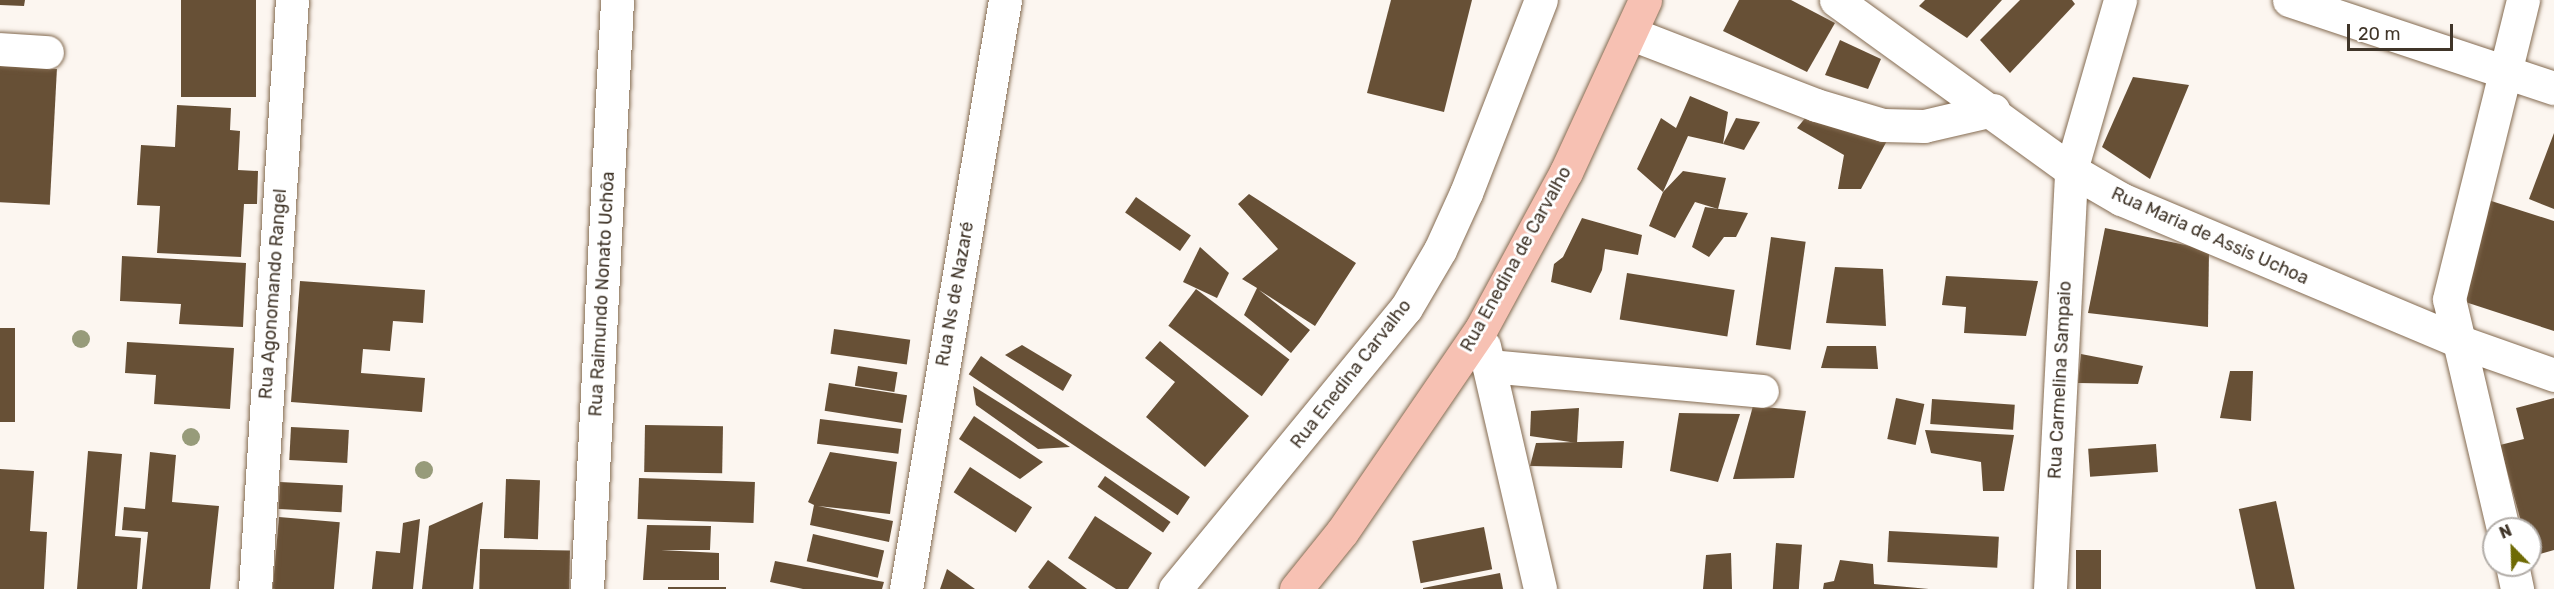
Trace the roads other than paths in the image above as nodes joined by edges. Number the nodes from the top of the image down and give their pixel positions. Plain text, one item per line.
1 (292, 0) edge
2 (617, 0) edge
3 (1005, 0) edge
4 (1541, 0) edge
5 (1645, 0) edge
6 (1836, 0) edge
7 (2120, 0) edge
8 (2289, 0) edge
9 (2523, 0) edge
10 (1632, 34) junction
11 (0, 49) edge
12 (47, 52) dead end
13 (2505, 72) junction
14 (2554, 88) edge
15 (1993, 110) junction
16 (2071, 170) junction
17 (1481, 329) junction
18 (2458, 341) junction
19 (1489, 366) junction
20 (2554, 375) edge
21 (1762, 391) dead end
22 (2500, 517) edge
23 (1302, 585) edge
24 (255, 589) edge
25 (587, 589) edge
26 (906, 589) edge
27 (1175, 589) edge
28 (1540, 589) edge
29 (2050, 589) edge

1 - 24 street, Rua Agonomando Rangel
2 - 25 street, Rua Raimundo Nonato Uchôa
3 - 26 street, Rua Ns de Nazaré
4 - 27 street, Rua Enedina Carvalho
5 - 10 main road, Rua Enedina de Carvalho
6 - 15 street, Rua Maria de Assis Uchoa
7 - 16 street, Rua Carmelina Sampaio
8 - 13 street
9 - 13 street
10 - 15 street
10 - 17 main road, Rua Enedina de Carvalho
11 - 12 street
13 - 14 street
13 - 18 street
15 - 16 street, Rua Maria de Assis Uchoa
16 - 18 street, Rua Maria de Assis Uchoa
16 - 29 street, Rua Carmelina Sampaio
17 - 19 street
17 - 23 main road, Rua Enedina de Carvalho
18 - 20 street, Rua Maria de Assis Uchoa
18 - 22 street
19 - 21 street
19 - 28 street

